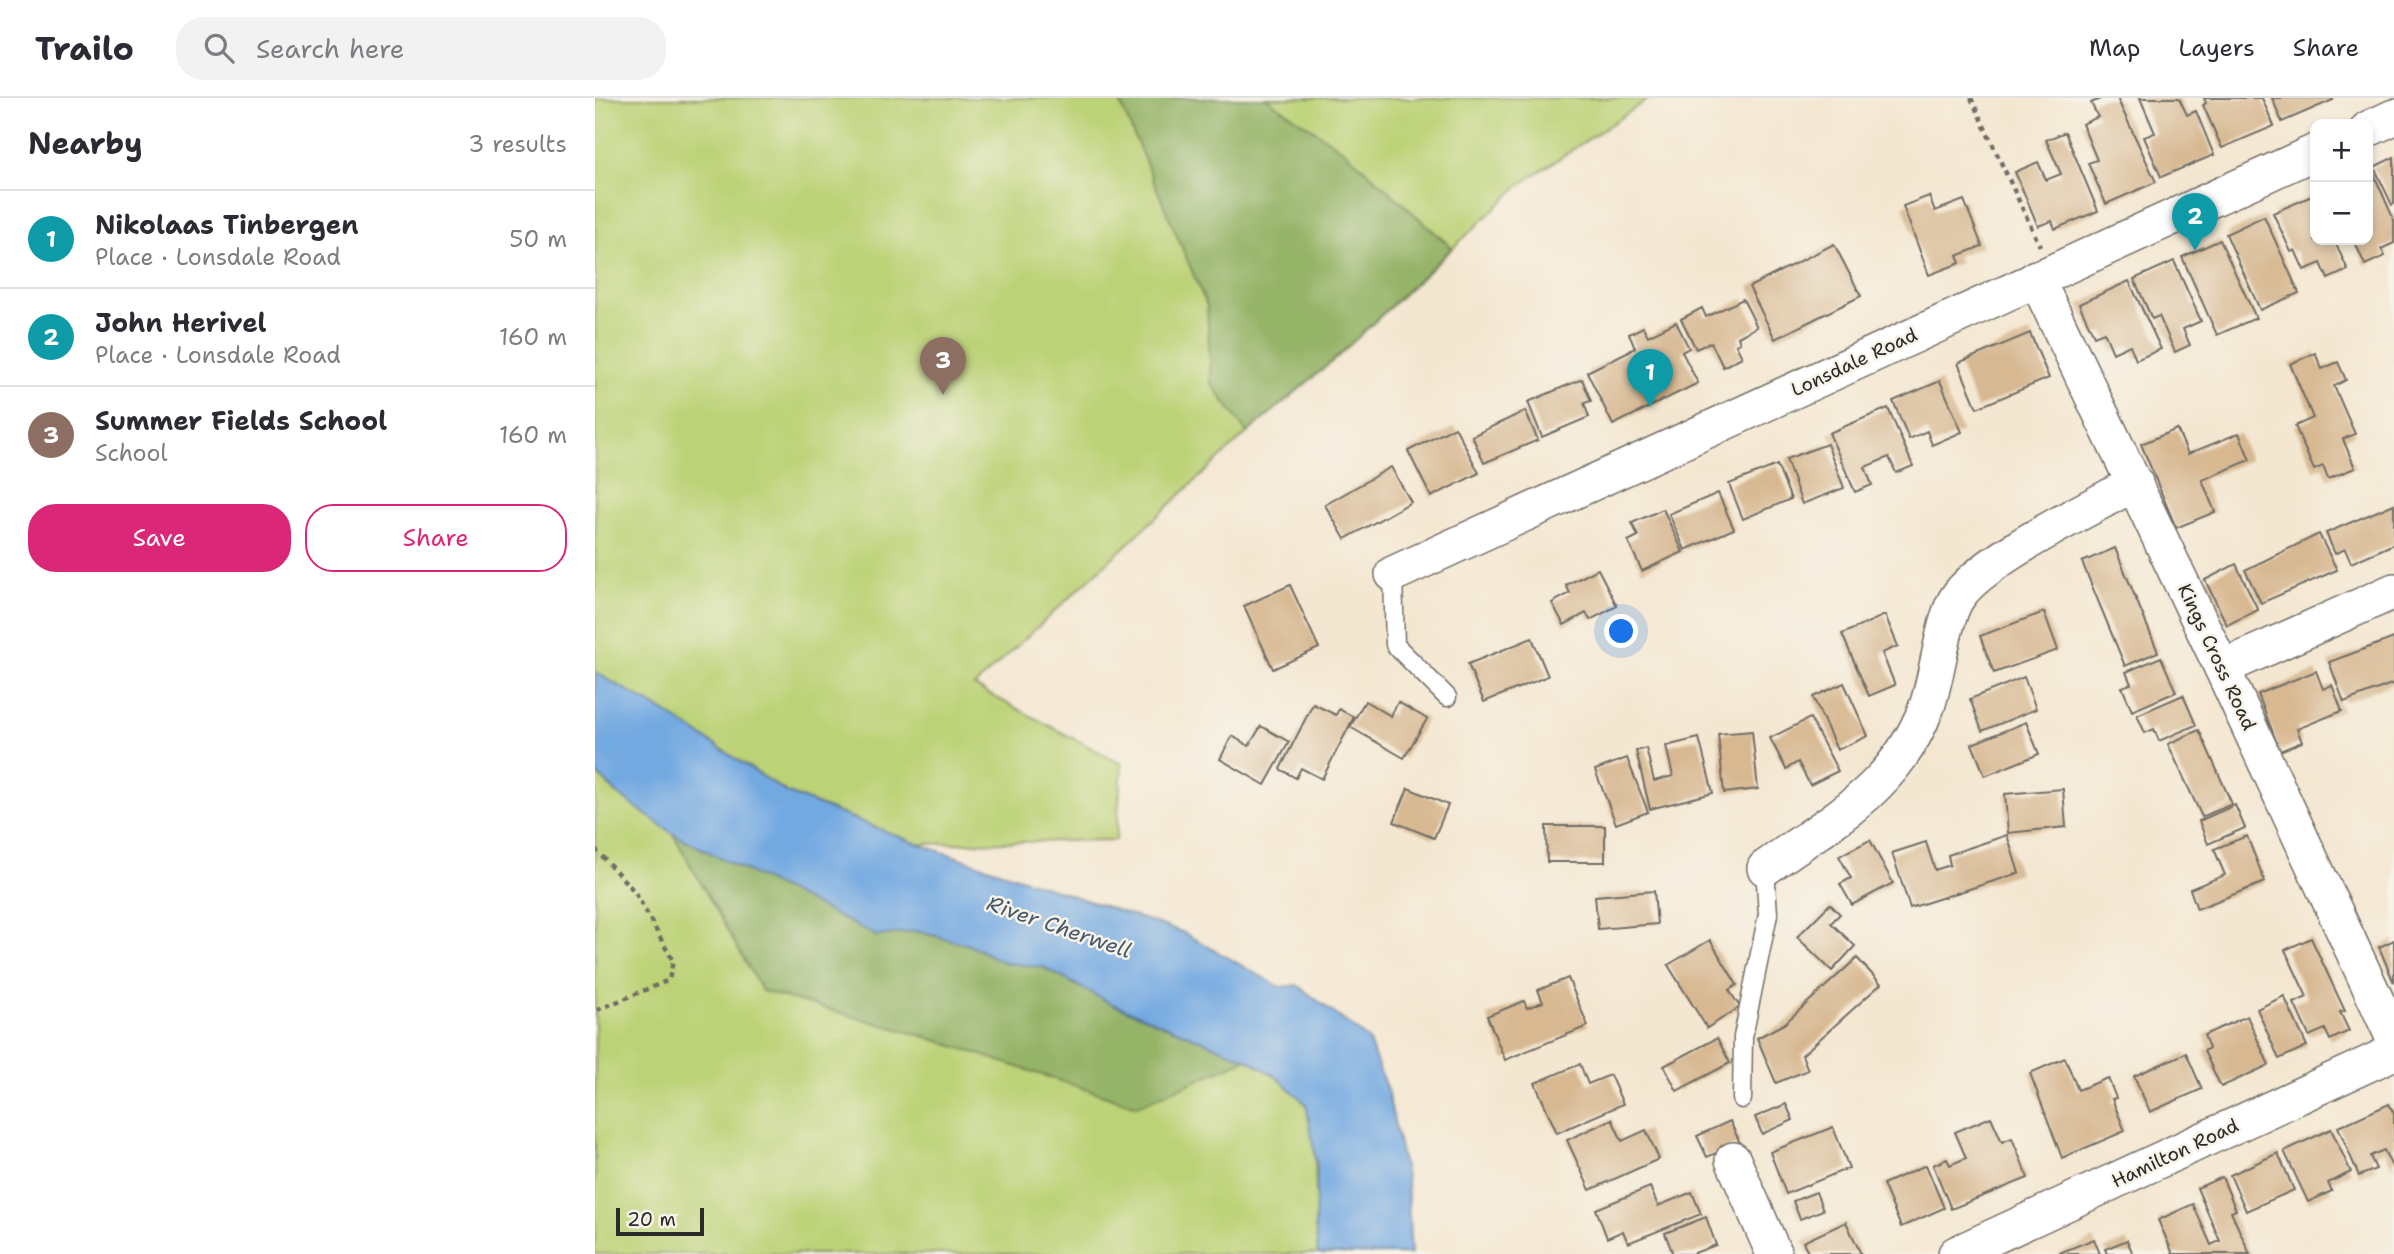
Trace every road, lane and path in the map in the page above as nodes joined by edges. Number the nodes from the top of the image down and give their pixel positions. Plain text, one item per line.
1 (1971, 98) edge
2 (2394, 117) edge
3 (2373, 126) edge
4 (2310, 154) edge
5 (2036, 278) junction
6 (2135, 483) junction
7 (1393, 574) joint
8 (2394, 591) edge
9 (2223, 668) junction
10 (1447, 697) dead end
11 (595, 849) edge
12 (1765, 868) joint
13 (595, 1011) edge
14 (2394, 1039) edge
15 (2394, 1052) edge
16 (1742, 1099) dead end
17 (1733, 1160) dead end
18 (1774, 1254) edge
19 (1956, 1254) edge

1 - 5 path
2 - 3 street
4 - 5 street, Lonsdale Road
5 - 6 street, Kings Cross Road
5 - 7 street, Lonsdale Road
6 - 9 street, Kings Cross Road
6 - 12 street
7 - 10 lane
8 - 9 street
9 - 14 street, Kings Cross Road
11 - 13 path
12 - 16 lane
15 - 19 street, Hamilton Road
17 - 18 street

